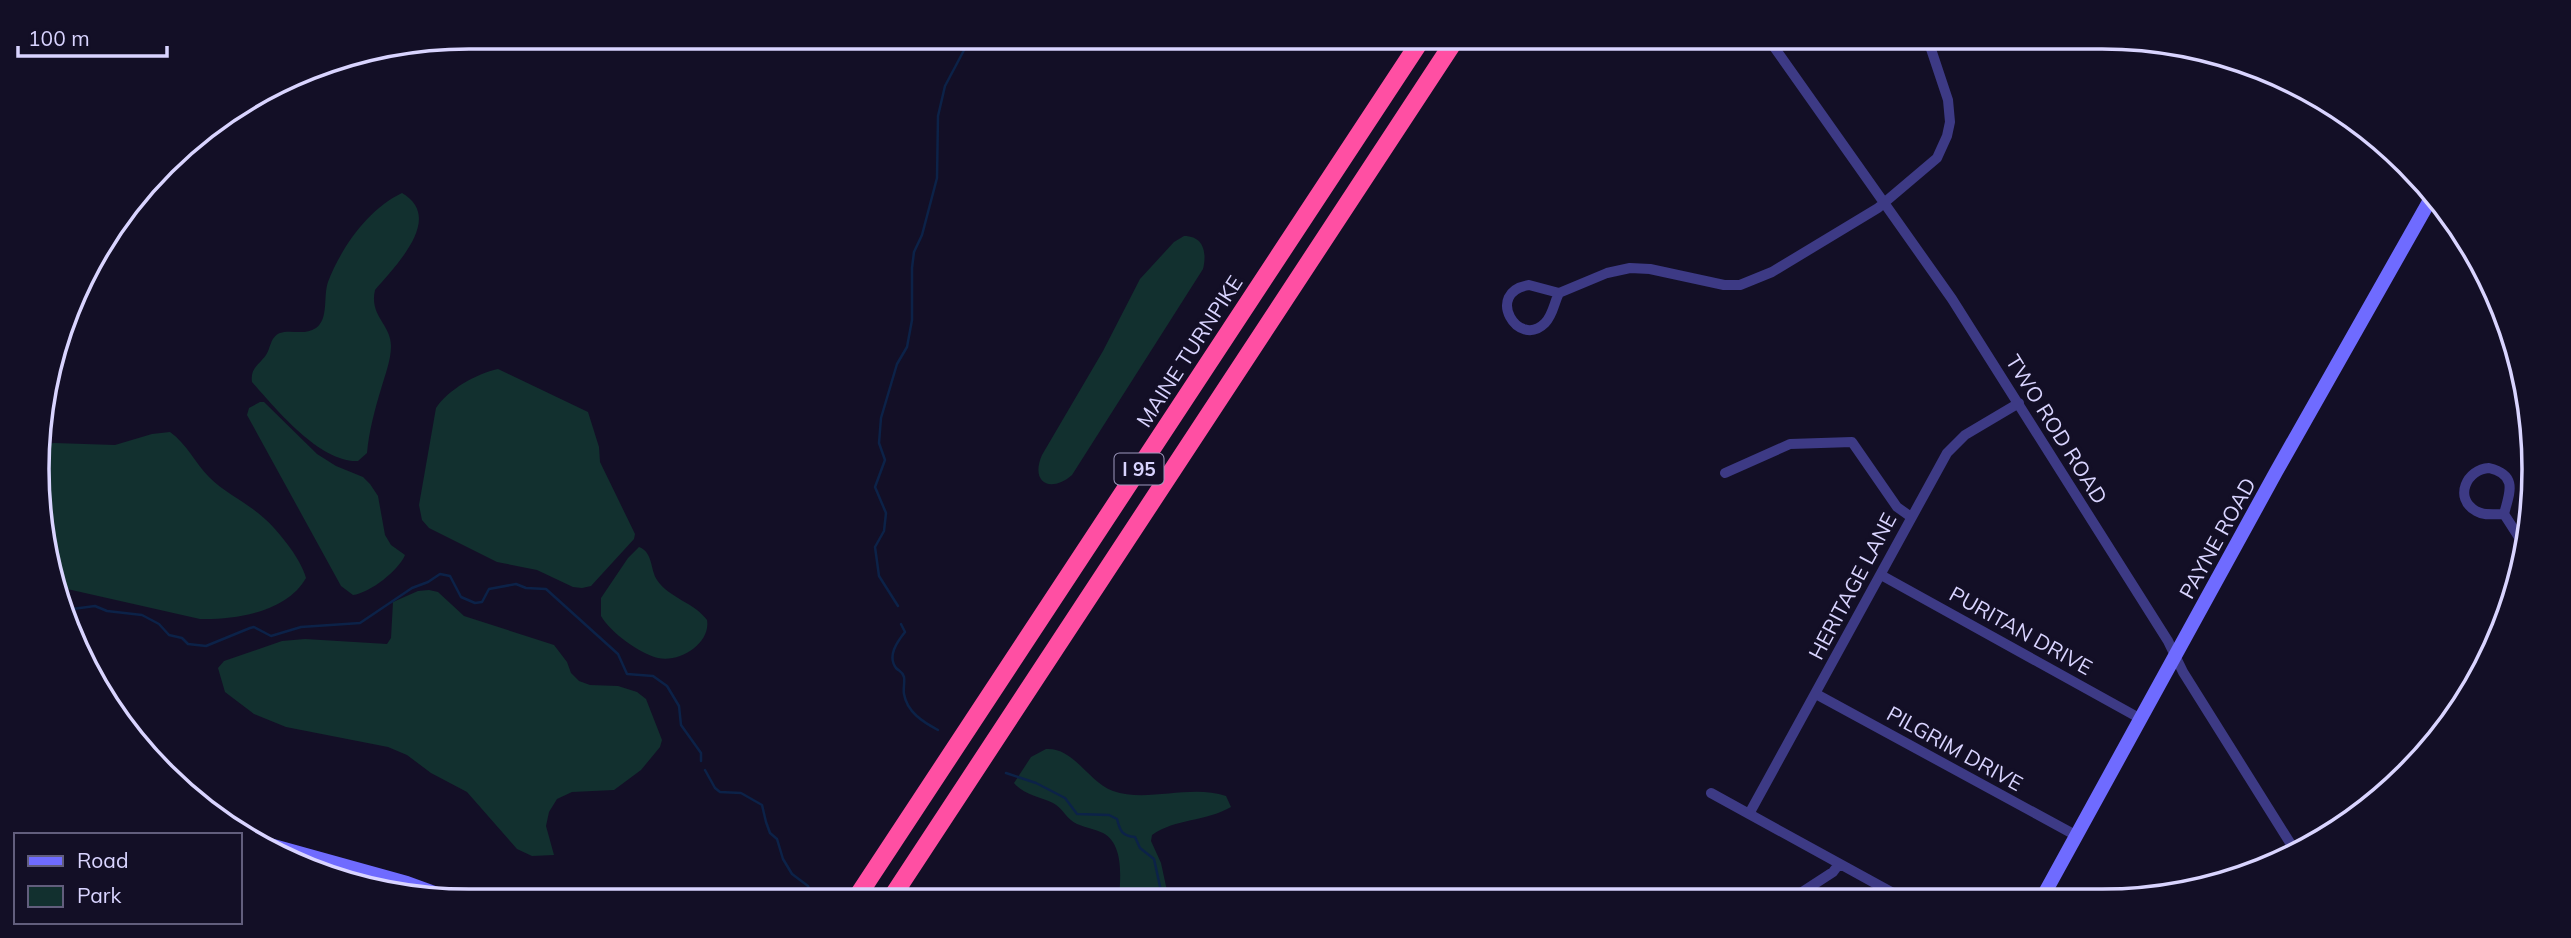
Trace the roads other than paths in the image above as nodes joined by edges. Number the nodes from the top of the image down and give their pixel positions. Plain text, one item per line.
1 (1415, 49) edge
2 (1449, 49) edge
3 (1775, 49) edge
4 (1931, 49) edge
5 (1884, 203) junction
6 (2428, 204) edge
7 (1559, 293) junction
8 (2019, 403) junction
9 (1725, 473) dead end
10 (2504, 514) junction
11 (1911, 517) junction
12 (2517, 534) edge
13 (1881, 575) junction
14 (2176, 656) junction
15 (1816, 694) junction
16 (2141, 719) junction
17 (1711, 793) dead end
18 (1749, 814) junction
19 (2077, 836) junction
20 (2291, 844) edge
21 (299, 853) edge
22 (1839, 864) junction
23 (411, 885) edge
24 (862, 889) edge
25 (897, 889) edge
26 (1807, 889) edge
27 (1885, 889) edge
28 (2047, 889) edge

1 - 24 highway, MAINE TURNPIKE / I 95
2 - 25 highway, I 95
3 - 5 street, TWO ROD ROAD
4 - 5 street
5 - 7 street
5 - 8 street, TWO ROD ROAD
6 - 14 main road, PAYNE ROAD
7 - 7 street
8 - 11 street, HERITAGE LANE
8 - 14 street, TWO ROD ROAD
9 - 11 street
10 - 10 street
10 - 12 street
11 - 13 street, HERITAGE LANE
13 - 15 street, HERITAGE LANE
13 - 16 street, PURITAN DRIVE
14 - 16 main road, PAYNE ROAD
14 - 20 street, TWO ROD ROAD
15 - 18 street, HERITAGE LANE
15 - 19 street, PILGRIM DRIVE
16 - 19 main road, PAYNE ROAD
17 - 18 street
18 - 22 street
19 - 28 main road, PAYNE ROAD
21 - 23 main road
22 - 26 street
22 - 27 street

